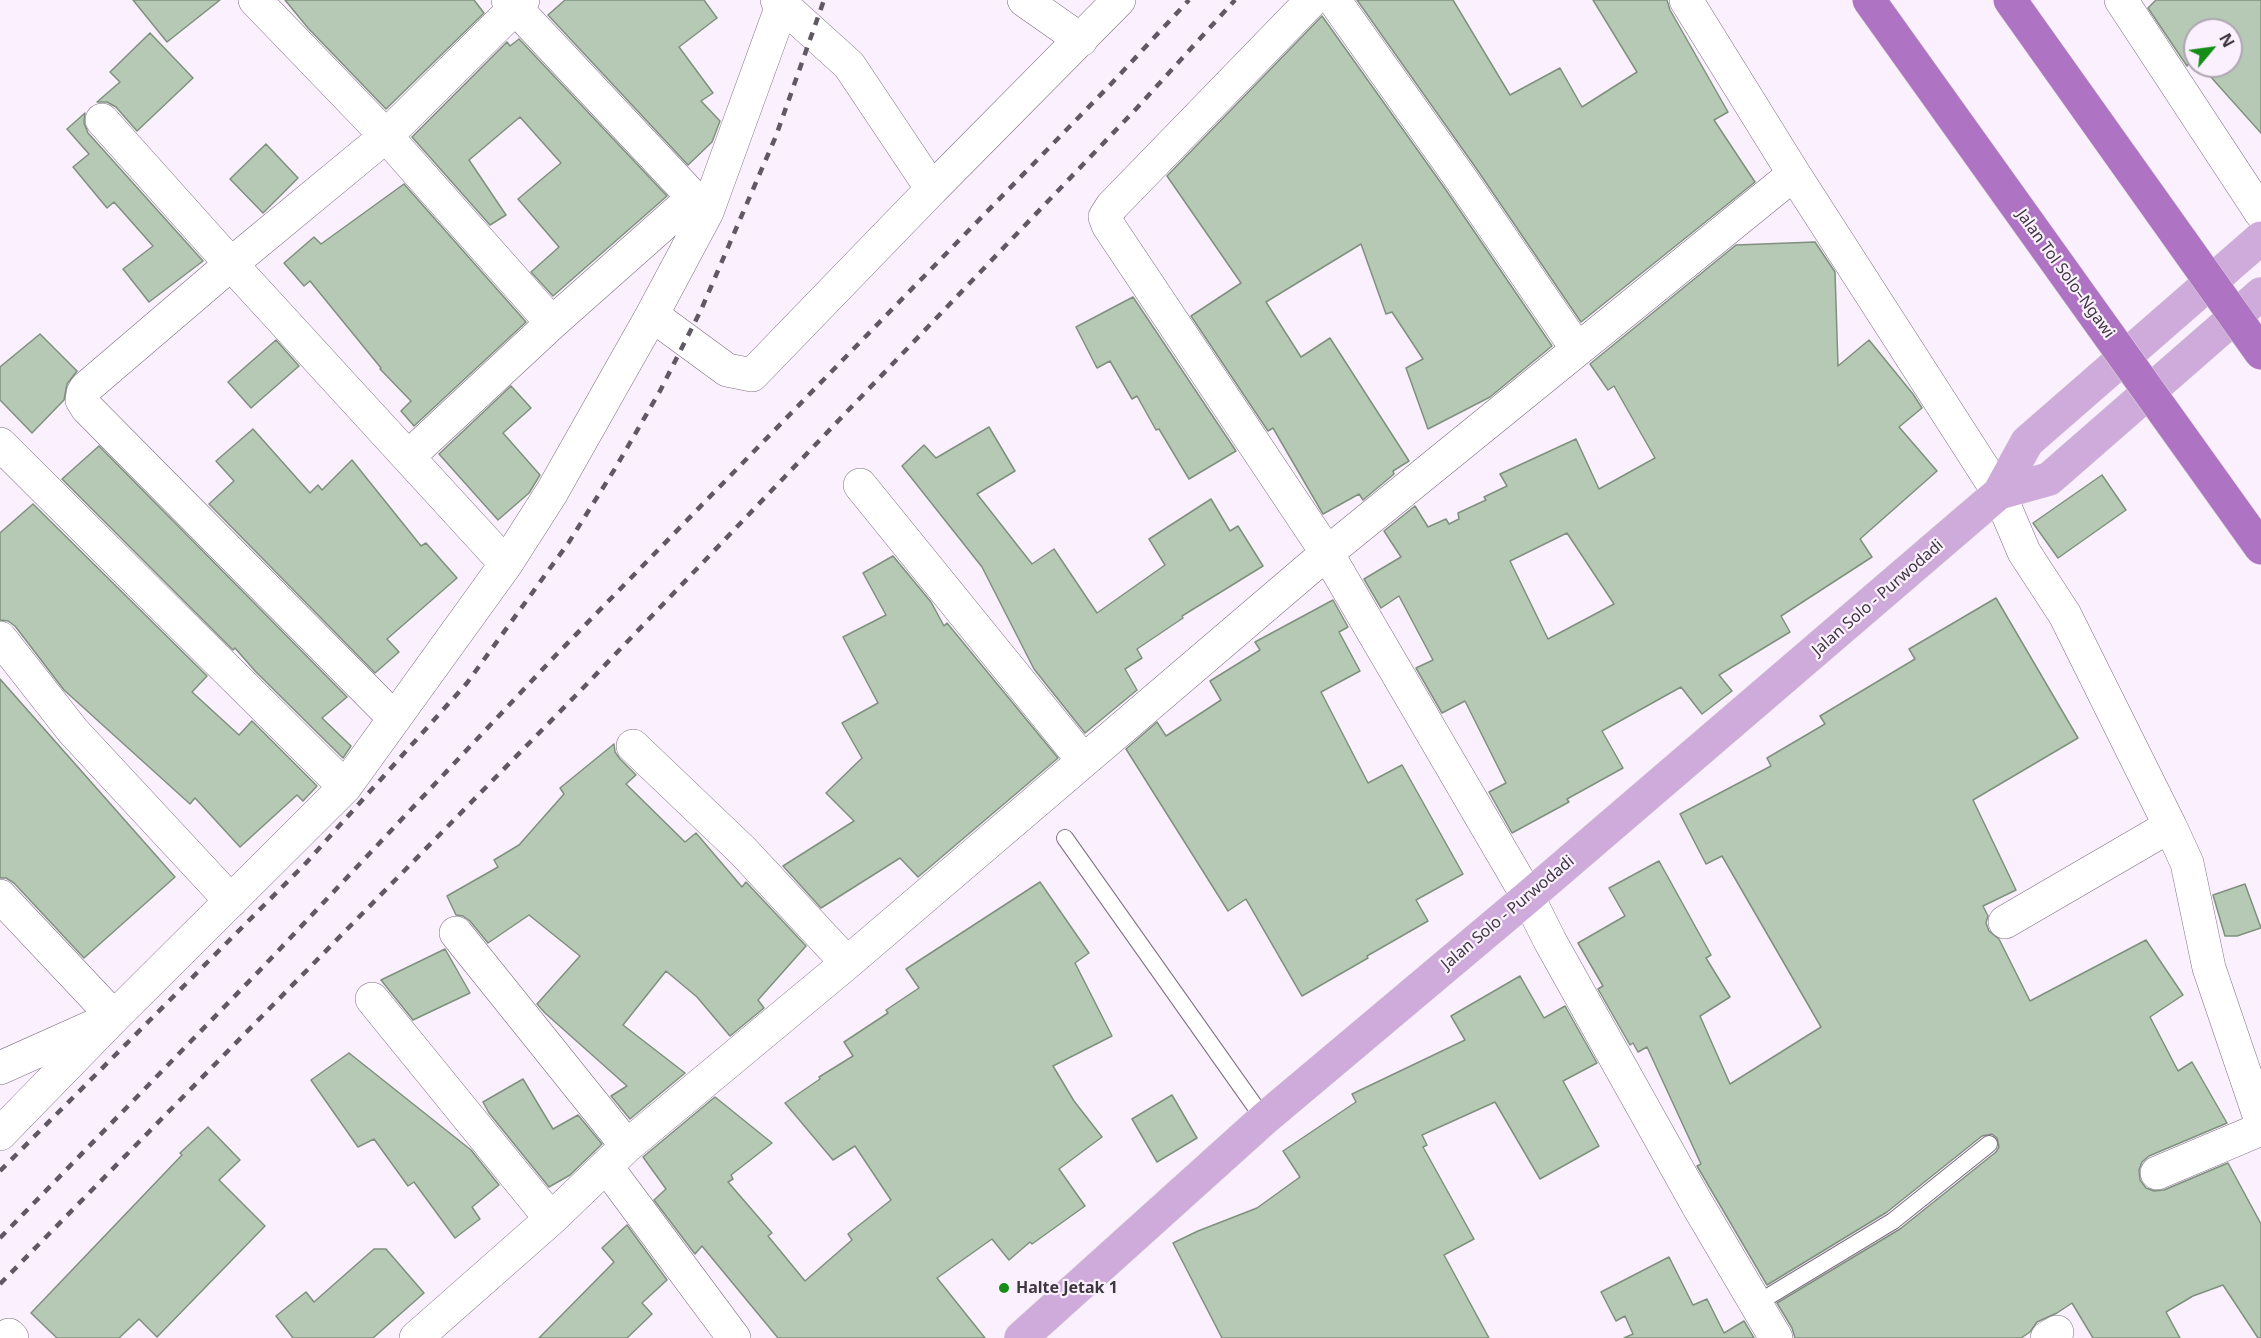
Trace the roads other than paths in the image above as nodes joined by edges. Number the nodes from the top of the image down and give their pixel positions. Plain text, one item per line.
1 (255, 0) edge
2 (1024, 0) edge
3 (1119, 0) edge
4 (1312, 0) edge
5 (1334, 0) edge
6 (1686, 0) edge
7 (1869, 0) edge
8 (2010, 0) edge
9 (2121, 0) edge
10 (516, 2) edge
11 (781, 2) edge
12 (1081, 40) junction
13 (102, 120) dead end
14 (386, 136) junction
15 (1794, 174) junction
16 (932, 189) junction
17 (700, 205) junction
18 (2261, 213) edge
19 (2261, 238) edge
20 (231, 264) junction
21 (2261, 294) edge
22 (652, 315) junction
23 (552, 322) junction
24 (1577, 350) junction
25 (2261, 353) edge
26 (0, 444) edge
27 (408, 457) junction
28 (860, 485) dead end
29 (1999, 494) junction
30 (2261, 548) edge
31 (1327, 552) junction
32 (506, 564) junction
33 (0, 638) edge
34 (394, 718) junction
35 (633, 746) dead end
36 (1083, 760) junction
37 (345, 787) junction
38 (2170, 826) junction
39 (1065, 838) dead end
40 (0, 896) edge
41 (1528, 897) junction
42 (231, 901) junction
43 (2005, 922) dead end
44 (456, 933) dead end
45 (847, 963) junction
46 (372, 999) dead end
47 (114, 1017) junction
48 (0, 1068) edge
49 (1264, 1119) junction
50 (2261, 1121) edge
51 (4, 1122) edge
52 (2261, 1129) edge
53 (1989, 1144) dead end
54 (617, 1156) junction
55 (2157, 1173) dead end
56 (550, 1220) junction
57 (1756, 1304) junction
58 (416, 1338) edge
59 (734, 1338) edge
60 (1022, 1338) edge
61 (1776, 1338) edge

1 - 14 street
2 - 12 street
3 - 12 street
4 - 31 street
5 - 24 street
6 - 15 street
7 - 30 highway, Jalan Tol Solo–Ngawi, bridge
8 - 25 highway, bridge
9 - 18 street
10 - 14 street
10 - 17 street
11 - 16 street
11 - 17 street
12 - 16 street
13 - 20 street
14 - 20 street
14 - 23 street
15 - 24 street
15 - 29 street
16 - 22 street
17 - 22 street
17 - 23 street
19 - 29 main road, Jalan Solo - Purwodadi
20 - 27 street
20 - 34 street
21 - 29 main road, Jalan Solo - Purwodadi
22 - 32 street
23 - 27 street
24 - 31 street
26 - 37 street
27 - 32 street
28 - 36 street
29 - 38 street
29 - 41 main road, Jalan Solo - Purwodadi
31 - 36 street
31 - 41 street
32 - 34 street
33 - 42 street
34 - 37 street
35 - 45 street
36 - 45 street
37 - 42 street
38 - 43 street
38 - 50 street
39 - 49 lane
40 - 47 street
41 - 49 main road, Jalan Solo - Purwodadi
41 - 57 street
42 - 47 street
44 - 54 street
45 - 54 street
46 - 56 street
47 - 48 street
47 - 51 street
49 - 60 main road, Jalan Solo - Purwodadi
52 - 55 street
53 - 57 lane
54 - 56 street
54 - 59 street
56 - 58 street
57 - 61 street

